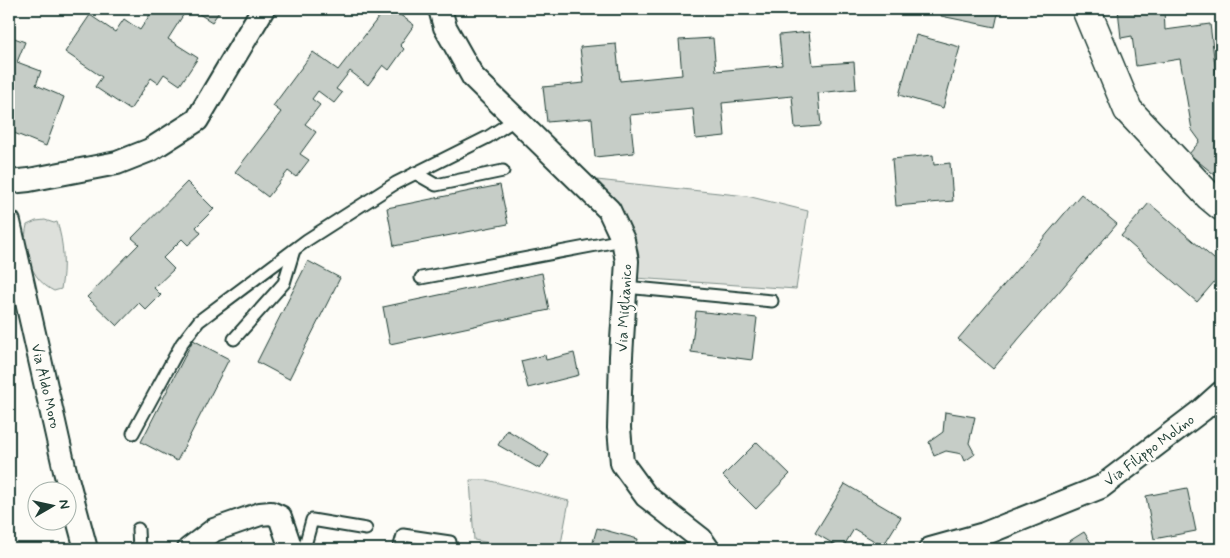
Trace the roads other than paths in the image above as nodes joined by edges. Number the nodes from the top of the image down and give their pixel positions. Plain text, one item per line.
1 (263, 9) edge
2 (440, 9) edge
3 (1086, 9) edge
4 (516, 119) junction
5 (503, 171) dead end
6 (415, 174) junction
7 (9, 182) edge
8 (1221, 206) edge
9 (9, 222) edge
10 (623, 240) junction
11 (294, 250) junction
12 (421, 278) dead end
13 (625, 287) junction
14 (772, 301) dead end
15 (234, 339) dead end
16 (1221, 393) edge
17 (133, 434) dead end
18 (366, 528) dead end
19 (138, 529) dead end
20 (86, 549) edge
21 (139, 549) edge
22 (189, 549) edge
23 (291, 549) edge
24 (304, 549) edge
25 (399, 549) edge
26 (451, 549) edge
27 (708, 549) edge
28 (930, 549) edge

1 - 7 street
2 - 4 street, Via Miglianico
3 - 8 street
4 - 6 lane
4 - 10 street, Via Miglianico
5 - 6 lane
6 - 11 lane
9 - 20 street, Via Aldo Moro
10 - 12 lane
10 - 13 street, Via Miglianico
11 - 15 lane
11 - 17 lane
13 - 14 lane
13 - 27 street, Via Miglianico
16 - 28 street, Via Filippo Molino
18 - 24 lane
19 - 21 lane
22 - 23 street
25 - 26 lane

